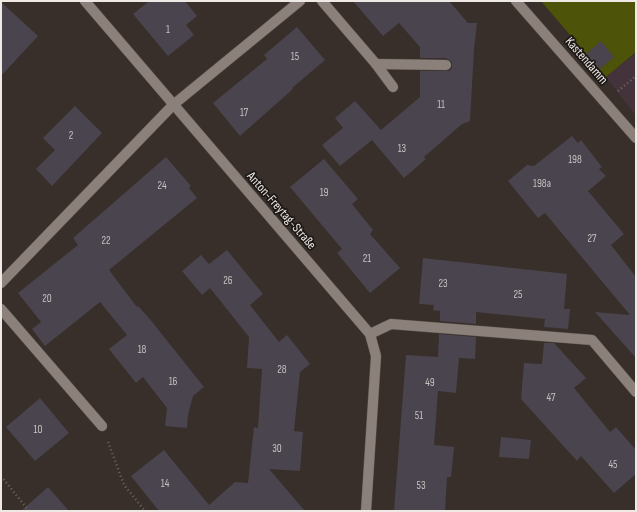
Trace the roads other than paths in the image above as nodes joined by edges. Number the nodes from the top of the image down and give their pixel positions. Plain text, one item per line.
1 (85, 1) edge
2 (300, 1) edge
3 (322, 1) edge
4 (516, 1) edge
5 (376, 64) junction
6 (446, 65) dead end
7 (393, 87) dead end
8 (173, 105) junction
9 (636, 138) edge
10 (1, 283) edge
11 (1, 309) edge
12 (370, 334) junction
13 (636, 392) edge
14 (102, 426) road end
15 (366, 511) edge

1 - 8 street, Anton-Freytag-Straße
2 - 8 street
3 - 5 street
4 - 9 street, Kastendamm
5 - 6 street
5 - 7 street
8 - 10 street
8 - 12 street, Anton-Freytag-Straße
11 - 14 street
12 - 13 street
12 - 15 street, Anton-Freytag-Straße

